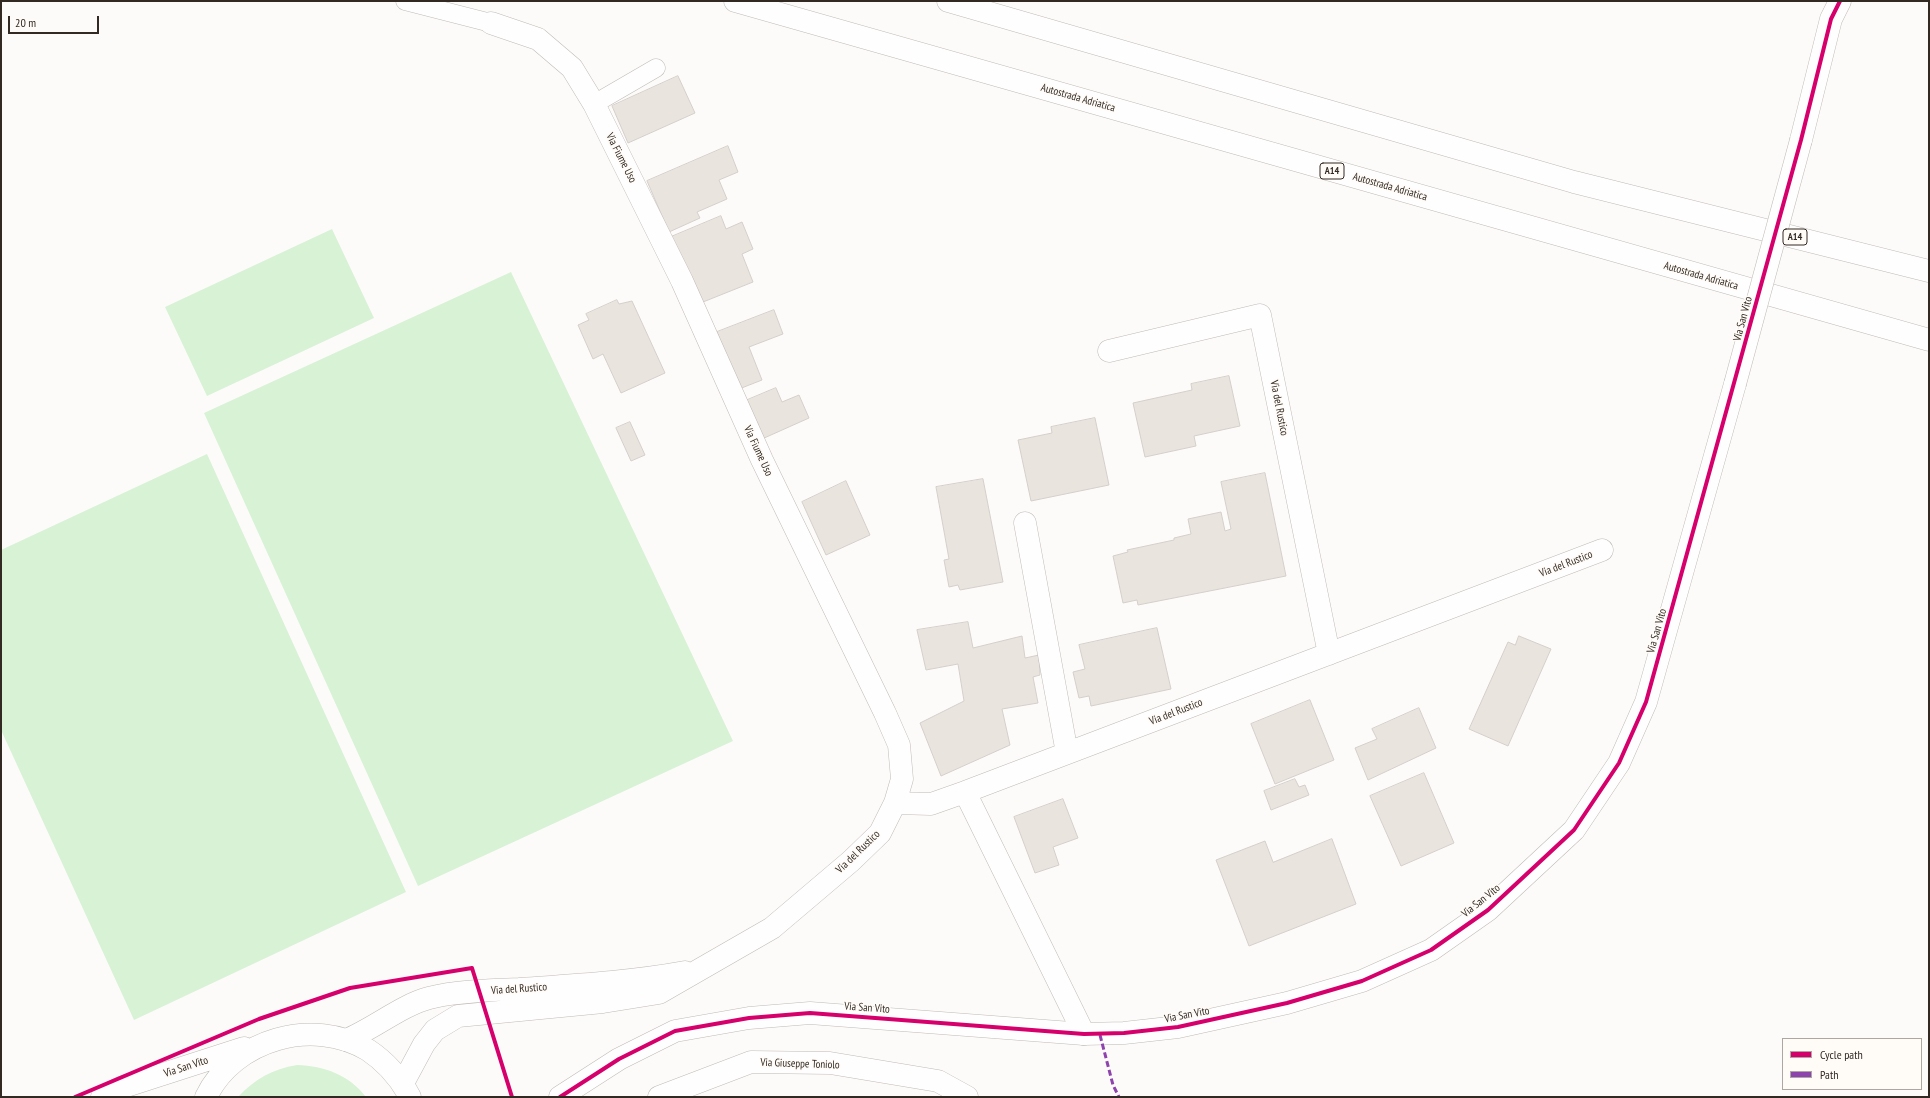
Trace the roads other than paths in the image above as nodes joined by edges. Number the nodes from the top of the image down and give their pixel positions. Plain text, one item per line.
1 (405, 1) edge
2 (735, 1) edge
3 (948, 1) edge
4 (1832, 7) edge
5 (491, 24) joint
6 (656, 68) dead end
7 (594, 104) junction
8 (1929, 271) edge
9 (1929, 340) edge
10 (1109, 351) dead end
11 (1025, 523) dead end
12 (1602, 550) dead end
13 (1329, 654) junction
14 (1067, 753) junction
15 (965, 792) junction
16 (895, 803) junction
17 (702, 969) junction
18 (1084, 1034) junction
19 (270, 1040) junction
20 (346, 1040) junction
21 (406, 1090) edge
22 (565, 1093) edge
23 (102, 1097) edge
24 (206, 1097) edge
25 (546, 1097) edge
26 (660, 1097) edge
27 (966, 1097) edge

1 - 5 lane, Via Fiume Uso
2 - 9 main road, Autostrada Adriatica / A14
3 - 8 main road, A14
4 - 18 main road, Via San Vito, bridge
5 - 7 main road, Via Fiume Uso
6 - 7 lane
7 - 16 main road, Via Fiume Uso
10 - 13 main road, Via del Rustico
11 - 14 main road
12 - 13 main road, Via del Rustico
13 - 14 main road, Via del Rustico
14 - 15 main road, Via del Rustico
15 - 16 main road, Via del Rustico
15 - 18 main road
16 - 17 main road, Via del Rustico
17 - 20 main road, Via del Rustico
17 - 21 main road, Via del Rustico
18 - 22 main road, Via San Vito
19 - 20 main road
19 - 23 main road, Via San Vito
19 - 24 main road
20 - 21 main road
22 - 25 main road, Via San Vito
26 - 27 main road, Via Giuseppe Toniolo

